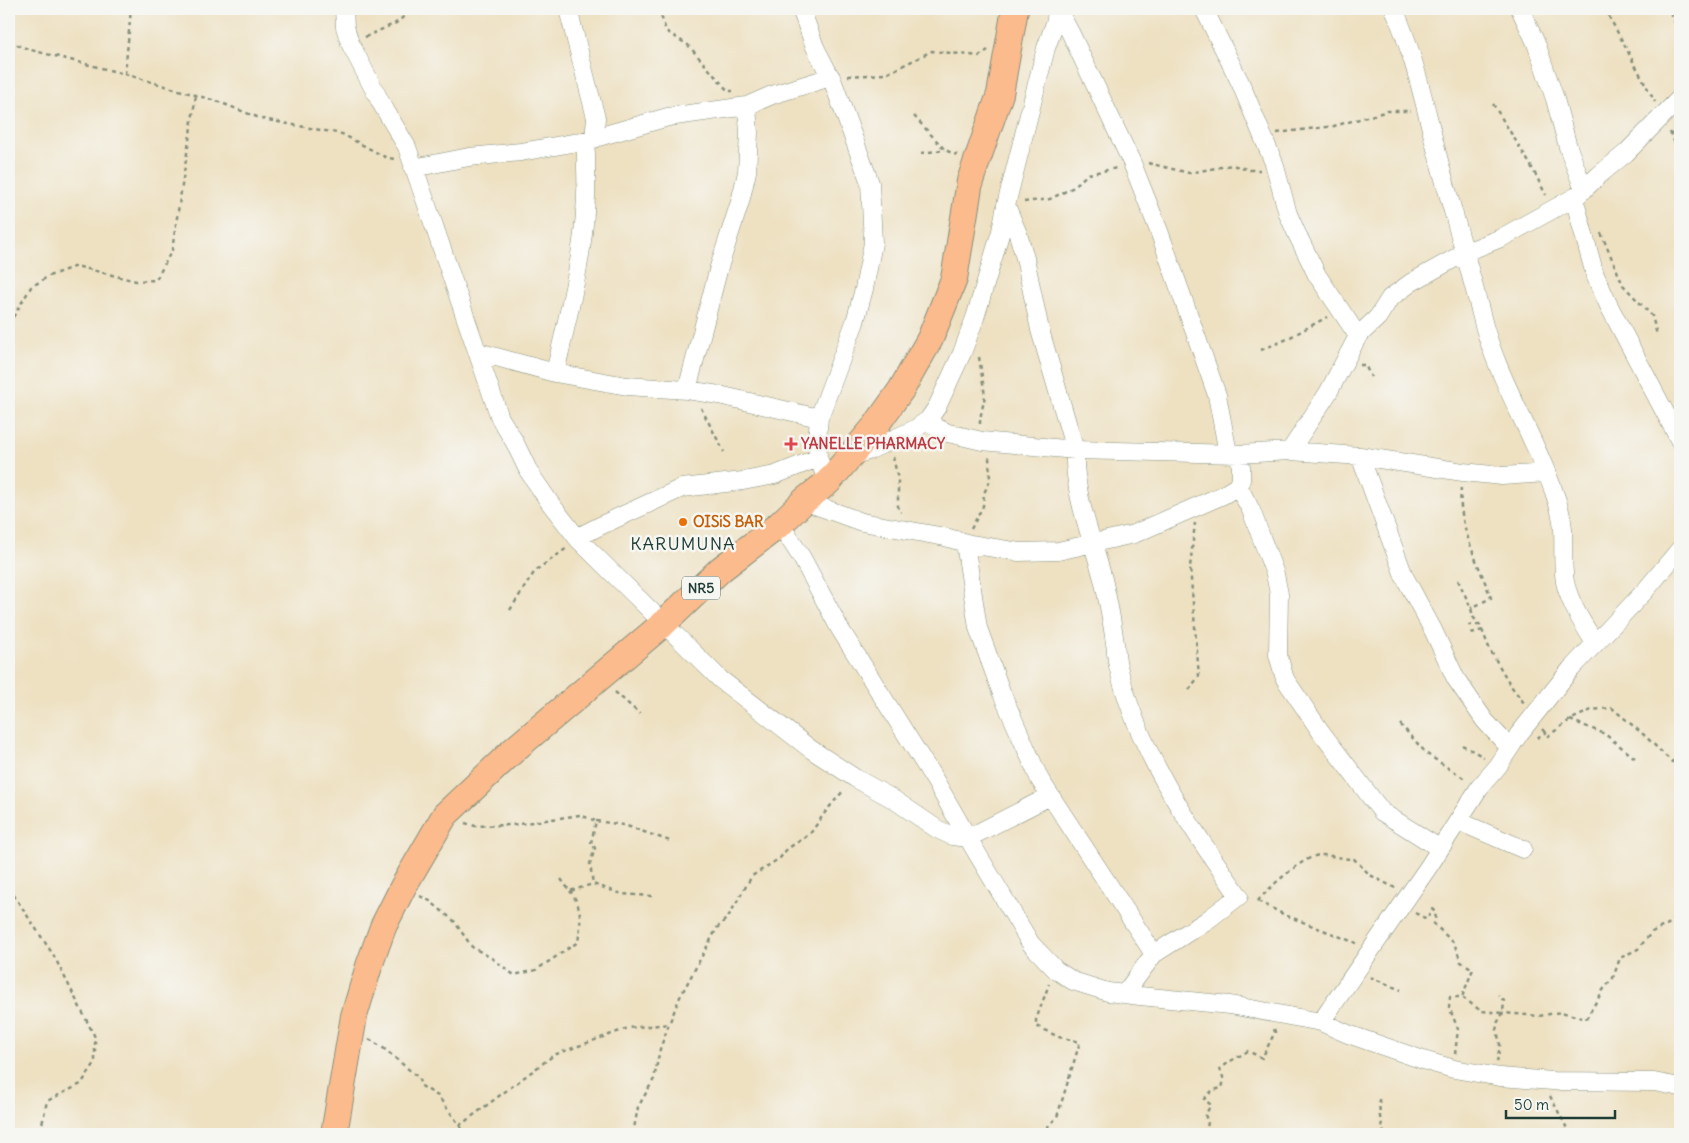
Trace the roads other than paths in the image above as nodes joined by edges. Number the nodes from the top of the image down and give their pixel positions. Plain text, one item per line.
1 (344, 9) edge
2 (568, 9) edge
3 (801, 9) edge
4 (1015, 9) edge
5 (1204, 9) edge
6 (1394, 9) edge
7 (1520, 9) edge
8 (1058, 10) edge
9 (832, 79) junction
10 (1680, 98) edge
11 (742, 99) junction
12 (589, 140) junction
13 (413, 166) junction
14 (1579, 194) junction
15 (1007, 201) junction
16 (1466, 252) junction
17 (1358, 336) junction
18 (478, 352) junction
19 (555, 373) junction
20 (689, 391) junction
21 (818, 418) junction
22 (928, 420) junction
23 (1680, 441) edge
24 (1074, 450) junction
25 (1290, 451) junction
26 (1234, 454) junction
27 (1360, 456) junction
28 (849, 457) junction
29 (818, 458) junction
30 (1547, 473) junction
31 (828, 482) junction
32 (1238, 486) junction
33 (804, 501) junction
34 (780, 524) junction
35 (578, 539) junction
36 (1093, 542) junction
37 (968, 544) junction
38 (1680, 549) edge
39 (663, 624) junction
40 (1595, 642) junction
41 (1510, 748) junction
42 (1050, 796) junction
43 (1458, 822) junction
44 (968, 838) junction
45 (1440, 848) junction
46 (1523, 849) dead end
47 (1154, 954) junction
48 (1125, 993) junction
49 (1321, 1022) junction
50 (1680, 1087) edge
51 (334, 1134) edge

1 - 13 street
2 - 12 street
3 - 9 street
4 - 28 highway, NR5
5 - 17 street
6 - 16 street
7 - 14 street
8 - 15 street
8 - 26 street
9 - 11 street
9 - 21 street
10 - 14 street
11 - 12 street
11 - 20 street
12 - 13 street
12 - 19 street
13 - 18 street
14 - 16 street
14 - 23 street
15 - 22 street
15 - 24 street
16 - 17 street
16 - 30 street
17 - 25 street
18 - 19 street
18 - 35 street
19 - 20 street
20 - 21 street
21 - 29 street
22 - 24 street
22 - 28 street
24 - 26 street
24 - 36 street
25 - 26 street
25 - 27 street
26 - 32 street
27 - 30 street
27 - 41 street
28 - 31 highway, NR5
29 - 31 street
29 - 35 street
30 - 40 street
31 - 33 highway, NR5
32 - 36 street
32 - 45 street
33 - 34 highway, NR5
33 - 37 street
34 - 39 highway, NR5
34 - 44 street
35 - 39 street
36 - 37 street
36 - 47 street
37 - 42 street
38 - 40 street
39 - 44 street
39 - 51 highway, NR5
40 - 41 street
41 - 43 street
42 - 44 street
42 - 47 street
43 - 45 street
43 - 46 street
44 - 48 street
45 - 49 street
47 - 48 street
48 - 49 street
49 - 50 street

